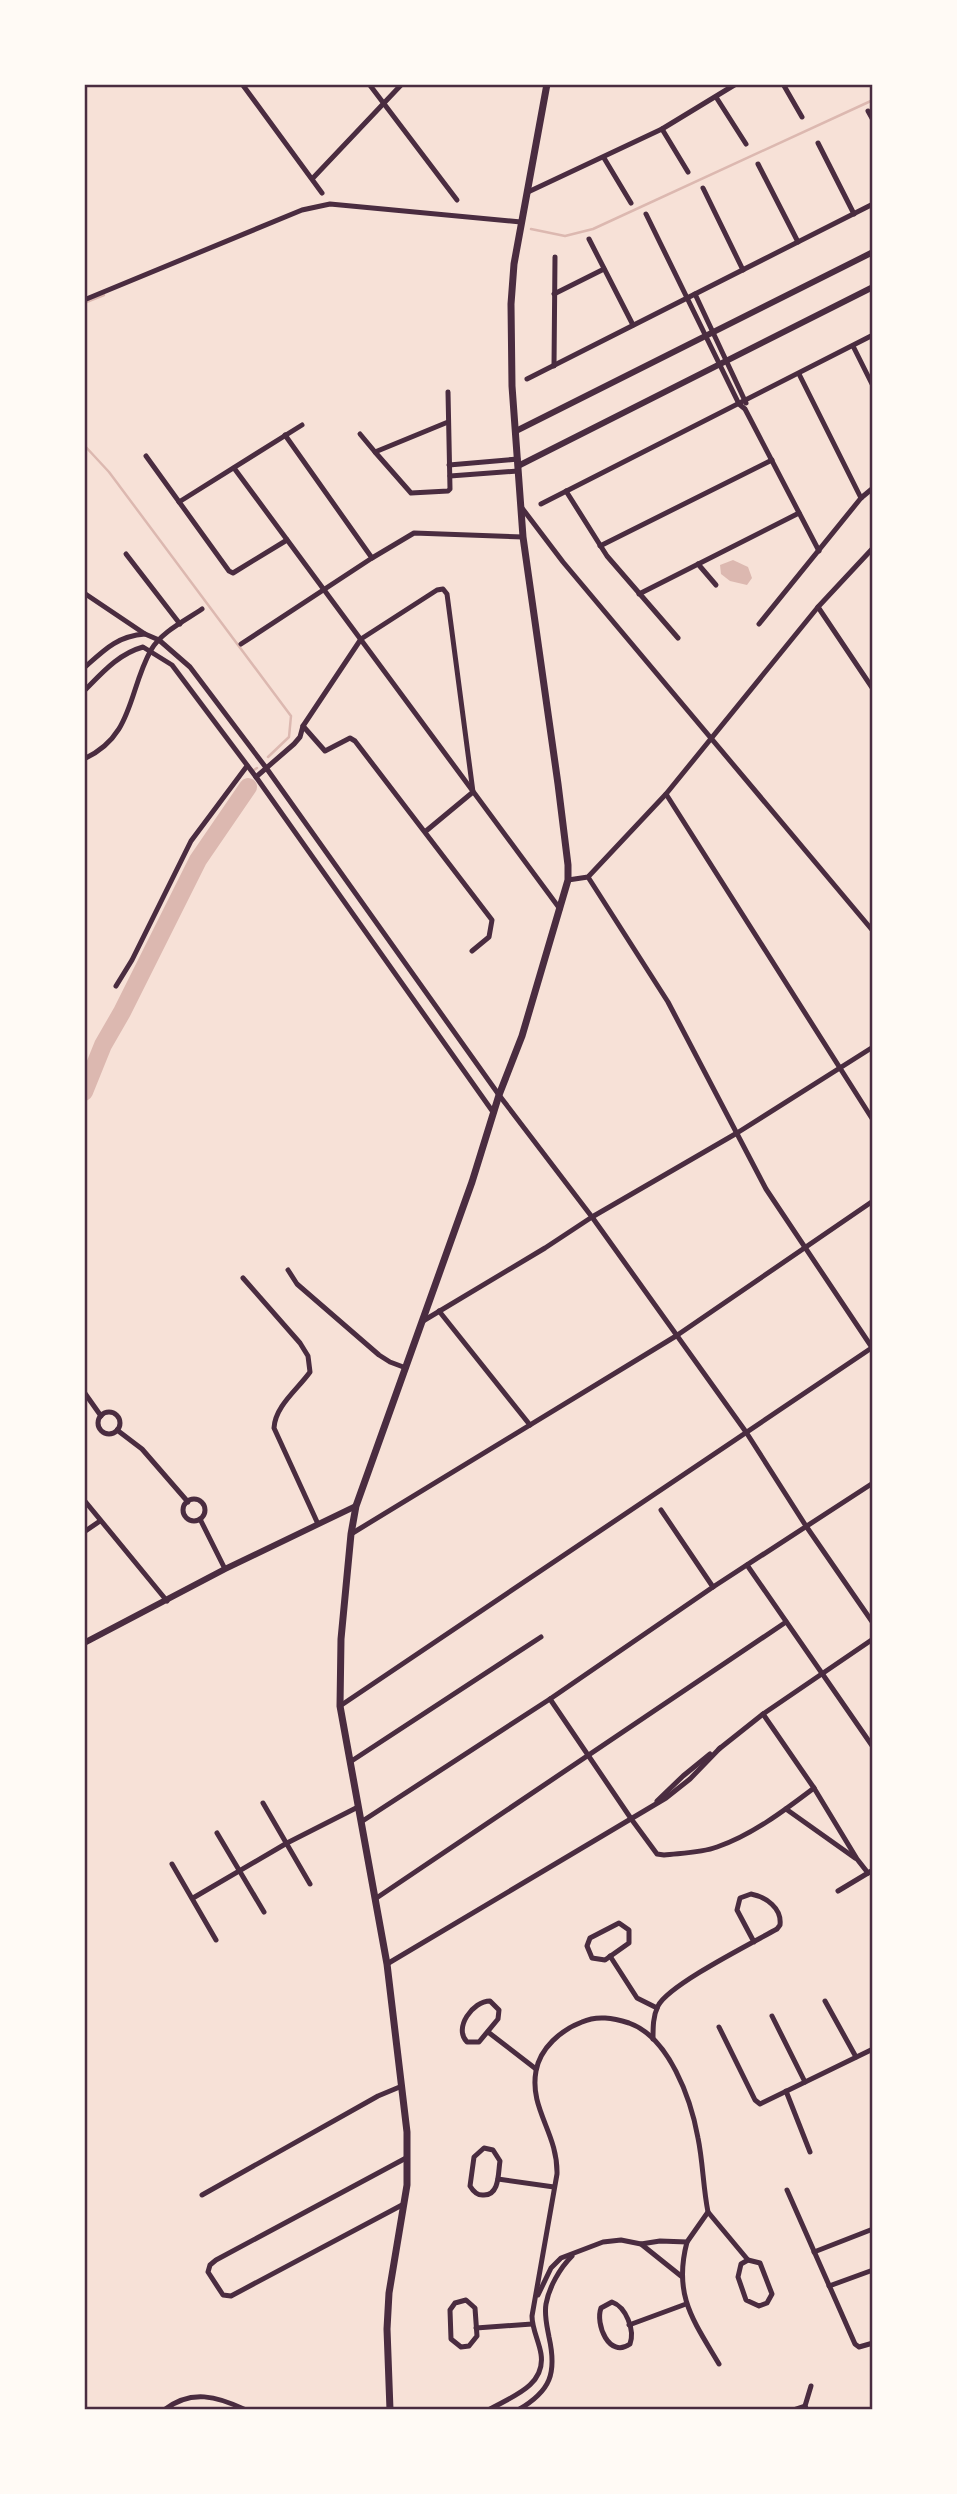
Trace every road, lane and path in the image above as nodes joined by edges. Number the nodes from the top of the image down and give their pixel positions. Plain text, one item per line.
1 (242, 84) edge
2 (369, 84) edge
3 (402, 84) edge
4 (547, 84) edge
5 (736, 84) edge
6 (783, 84) edge
7 (716, 97) junction
8 (383, 104) junction
9 (868, 111) dead end
10 (802, 117) dead end
11 (873, 120) edge
12 (662, 129) junction
13 (818, 143) dead end
14 (746, 144) dead end
15 (604, 158) junction
16 (758, 164) dead end
17 (688, 172) dead end
18 (313, 178) junction
19 (703, 188) dead end
20 (527, 192) junction
21 (322, 193) dead end
22 (457, 200) dead end
23 (631, 203) dead end
24 (873, 204) edge
25 (646, 214) dead end
26 (854, 214) junction
27 (521, 222) junction
28 (589, 239) dead end
29 (798, 242) junction
30 (873, 252) edge
31 (555, 257) dead end
32 (604, 269) junction
33 (743, 270) junction
34 (873, 287) edge
35 (554, 294) junction
36 (695, 294) junction
37 (687, 298) junction
38 (84, 300) edge
39 (633, 325) junction
40 (714, 332) junction
41 (871, 335) edge
42 (706, 336) junction
43 (853, 346) junction
44 (727, 361) junction
45 (720, 365) junction
46 (554, 366) junction
47 (799, 373) junction
48 (527, 379) dead end
49 (873, 386) edge
50 (448, 392) dead end
51 (747, 400) junction
52 (739, 404) junction
53 (746, 409) junction
54 (448, 422) junction
55 (302, 425) dead end
56 (516, 431) junction
57 (360, 433) dead end
58 (285, 435) junction
59 (375, 452) junction
60 (146, 456) dead end
61 (772, 460) junction
62 (449, 465) junction
63 (518, 465) junction
64 (234, 468) junction
65 (450, 476) junction
66 (873, 488) edge
67 (566, 491) junction
68 (862, 498) junction
69 (179, 502) junction
70 (541, 504) dead end
71 (521, 507) junction
72 (799, 513) junction
73 (523, 537) junction
74 (287, 540) junction
75 (600, 546) junction
76 (873, 548) edge
77 (819, 551) junction
78 (125, 554) dead end
79 (372, 558) junction
80 (698, 564) junction
81 (716, 585) dead end
82 (324, 590) junction
83 (84, 593) edge
84 (639, 594) junction
85 (818, 607) junction
86 (202, 609) dead end
87 (180, 624) junction
88 (759, 624) dead end
89 (145, 634) junction
90 (678, 638) dead end
91 (360, 639) junction
92 (159, 640) junction
93 (242, 644) dead end
94 (151, 650) junction
95 (84, 668) edge
96 (873, 689) edge
97 (84, 691) edge
98 (303, 726) junction
99 (710, 738) junction
100 (84, 759) edge
101 (247, 766) junction
102 (267, 769) junction
103 (256, 777) junction
104 (473, 792) junction
105 (666, 794) junction
106 (426, 831) junction
107 (588, 877) junction
108 (568, 880) junction
109 (560, 909) junction
110 (873, 931) edge
111 (472, 951) dead end
112 (414, 972) junction
113 (401, 982) junction
114 (116, 986) dead end
115 (873, 1047) edge
116 (840, 1068) junction
117 (499, 1095) junction
118 (494, 1112) junction
119 (873, 1120) edge
120 (737, 1133) junction
121 (873, 1201) edge
122 (592, 1217) junction
123 (806, 1249) junction
124 (288, 1270) dead end
125 (243, 1278) dead end
126 (439, 1311) junction
127 (423, 1321) junction
128 (677, 1336) junction
129 (873, 1348) edge
130 (406, 1368) junction
131 (84, 1392) edge
132 (101, 1416) junction
133 (530, 1425) junction
134 (117, 1430) junction
135 (746, 1432) junction
136 (873, 1483) edge
137 (84, 1500) edge
138 (188, 1502) junction
139 (356, 1506) junction
140 (661, 1510) dead end
141 (200, 1519) junction
142 (100, 1521) junction
143 (318, 1524) junction
144 (806, 1526) junction
145 (84, 1532) edge
146 (351, 1534) junction
147 (747, 1565) junction
148 (225, 1569) junction
149 (713, 1587) junction
150 (167, 1601) junction
151 (786, 1622) junction
152 (873, 1623) edge
153 (541, 1637) dead end
154 (873, 1639) edge
155 (84, 1643) edge
156 (822, 1674) junction
157 (551, 1699) junction
158 (340, 1706) junction
159 (763, 1714) junction
160 (873, 1747) edge
161 (588, 1756) junction
162 (350, 1762) junction
163 (814, 1788) junction
164 (263, 1803) dead end
165 (358, 1807) junction
166 (786, 1809) junction
167 (632, 1820) junction
168 (361, 1822) junction
169 (217, 1833) dead end
170 (287, 1843) junction
171 (857, 1859) junction
172 (172, 1864) dead end
173 (239, 1871) junction
174 (871, 1872) edge
175 (310, 1884) dead end
176 (838, 1891) dead end
177 (193, 1898) junction
178 (375, 1899) junction
179 (264, 1912) dead end
180 (216, 1940) dead end
181 (754, 1942) junction
182 (610, 1956) junction
183 (387, 1964) junction
184 (825, 2001) dead end
185 (657, 2008) junction
186 (772, 2016) dead end
187 (719, 2027) dead end
188 (488, 2032) junction
189 (653, 2039) junction
190 (873, 2049) edge
191 (856, 2057) junction
192 (536, 2069) junction
193 (805, 2082) junction
194 (402, 2086) junction
195 (786, 2091) junction
196 (810, 2152) dead end
197 (406, 2158) junction
198 (498, 2179) junction
199 (554, 2187) junction
200 (786, 2190) dead end
201 (202, 2195) dead end
202 (402, 2205) junction
203 (708, 2212) junction
204 (873, 2229) edge
205 (687, 2242) junction
206 (641, 2244) junction
207 (814, 2252) junction
208 (575, 2254) junction
209 (748, 2260) junction
210 (873, 2270) edge
211 (681, 2276) junction
212 (829, 2286) junction
213 (534, 2304) junction
214 (686, 2304) junction
215 (532, 2324) junction
216 (629, 2325) junction
217 (476, 2328) junction
218 (873, 2343) edge
219 (719, 2364) dead end
220 (811, 2386) dead end
221 (806, 2408) edge
222 (164, 2410) edge
223 (246, 2410) edge
224 (390, 2410) edge
225 (488, 2410) edge
226 (518, 2410) edge
227 (793, 2410) edge

1 - 18 street
2 - 8 street
3 - 8 street
4 - 20 main road
5 - 7 street
6 - 10 street
7 - 12 street
7 - 14 street
8 - 18 street
8 - 22 street
9 - 11 street
12 - 15 street
12 - 17 street
13 - 26 street
15 - 20 street
15 - 23 street
16 - 29 street
18 - 21 street
19 - 33 street
20 - 27 main road
24 - 26 street
25 - 37 street
26 - 29 street
27 - 38 street
27 - 56 main road
28 - 32 street
29 - 33 street
30 - 40 street
31 - 35 street
32 - 35 street
32 - 39 street
33 - 36 street
34 - 44 street
35 - 46 street
36 - 37 street
36 - 40 street
37 - 39 street
37 - 42 street
39 - 46 street
40 - 42 street
40 - 44 street
41 - 43 street
42 - 45 street
42 - 56 street
43 - 47 street
43 - 49 street
44 - 45 street
44 - 51 street
45 - 52 street
45 - 63 street
46 - 48 street
47 - 51 street
47 - 68 street
50 - 54 street
51 - 52 street
51 - 53 street
52 - 53 street
52 - 67 street
53 - 61 street
54 - 59 street
54 - 62 street
55 - 58 street
56 - 63 main road
57 - 59 street
58 - 64 street
58 - 79 street
59 - 65 street
60 - 69 street
61 - 72 street
61 - 75 street
62 - 63 street
62 - 65 street
63 - 65 street
63 - 71 main road
64 - 69 street
64 - 74 street
66 - 68 street
67 - 70 street
67 - 75 street
68 - 77 street
69 - 74 street
71 - 73 main road
71 - 99 street
72 - 77 street
72 - 80 street
73 - 79 street
73 - 108 main road
74 - 82 street
75 - 84 street
76 - 85 street
77 - 88 street
78 - 87 street
79 - 82 street
80 - 81 street
80 - 84 street
82 - 91 street
82 - 93 street
83 - 89 street
84 - 90 street
85 - 96 street
85 - 99 street
86 - 87 street
87 - 92 street
89 - 92 street
89 - 95 street
91 - 98 street
91 - 104 street
91 - 104 street
92 - 94 street
92 - 102 street
94 - 97 street
94 - 100 street
94 - 101 street
98 - 102 street
98 - 106 street
99 - 105 street
99 - 110 street
101 - 103 street
101 - 114 street
102 - 103 street
102 - 112 street
103 - 113 street
104 - 106 street
104 - 109 street
105 - 107 street
105 - 116 street
106 - 111 street
107 - 108 street
107 - 120 street
108 - 109 main road
109 - 117 main road
112 - 113 street
112 - 117 street
113 - 118 street
115 - 116 street
116 - 119 street
116 - 120 street
117 - 118 main road
117 - 122 street
118 - 127 main road
120 - 122 street
120 - 123 street
121 - 123 street
122 - 126 street
122 - 128 street
123 - 128 street
123 - 129 street
124 - 130 street
125 - 143 street
126 - 127 street
126 - 133 street
127 - 130 main road
128 - 133 street
128 - 135 street
129 - 135 street
130 - 139 main road
131 - 132 street
132 - 134 street
132 - 134 street
133 - 146 street
134 - 138 street
135 - 144 street
135 - 158 street
136 - 144 street
137 - 142 street
138 - 141 street
138 - 141 street
139 - 143 street
139 - 146 main road
140 - 149 street
141 - 148 street
142 - 145 street
142 - 150 street
143 - 148 street
144 - 147 street
144 - 152 street
146 - 158 main road
147 - 149 street
147 - 151 street
148 - 150 street
149 - 157 street
150 - 155 street
151 - 156 street
151 - 161 street
153 - 162 street
154 - 156 street
156 - 159 street
156 - 160 street
157 - 161 street
157 - 168 street
158 - 162 main road
159 - 163 street
159 - 167 street
161 - 167 street
161 - 178 street
162 - 165 main road
163 - 166 street
163 - 171 street
164 - 170 street
165 - 168 main road
165 - 170 street
166 - 167 street
166 - 171 street
167 - 183 street
168 - 178 main road
169 - 173 street
170 - 173 street
170 - 175 street
171 - 174 street
172 - 177 street
173 - 177 street
173 - 179 street
174 - 176 street
177 - 180 street
178 - 183 main road
181 - 181 street
181 - 185 street
182 - 182 street
182 - 185 street
183 - 194 main road
184 - 191 street
185 - 189 street
186 - 193 street
187 - 195 street
188 - 188 street
188 - 192 street
189 - 192 street
189 - 203 street
190 - 191 street
191 - 193 street
192 - 199 street
193 - 195 street
194 - 197 main road
194 - 201 street
195 - 196 street
197 - 202 main road
197 - 202 street
198 - 198 street
198 - 199 street
199 - 213 street
200 - 207 street
202 - 224 main road
203 - 205 street
203 - 209 street
204 - 207 street
205 - 206 street
205 - 211 street
206 - 208 street
206 - 211 street
207 - 212 street
208 - 213 street
208 - 226 street
209 - 209 street
210 - 212 street
211 - 214 street
212 - 218 street
213 - 215 street
214 - 216 street
214 - 219 street
215 - 217 street
215 - 225 street
216 - 216 street
217 - 217 street
220 - 221 street
221 - 227 street
222 - 223 street

